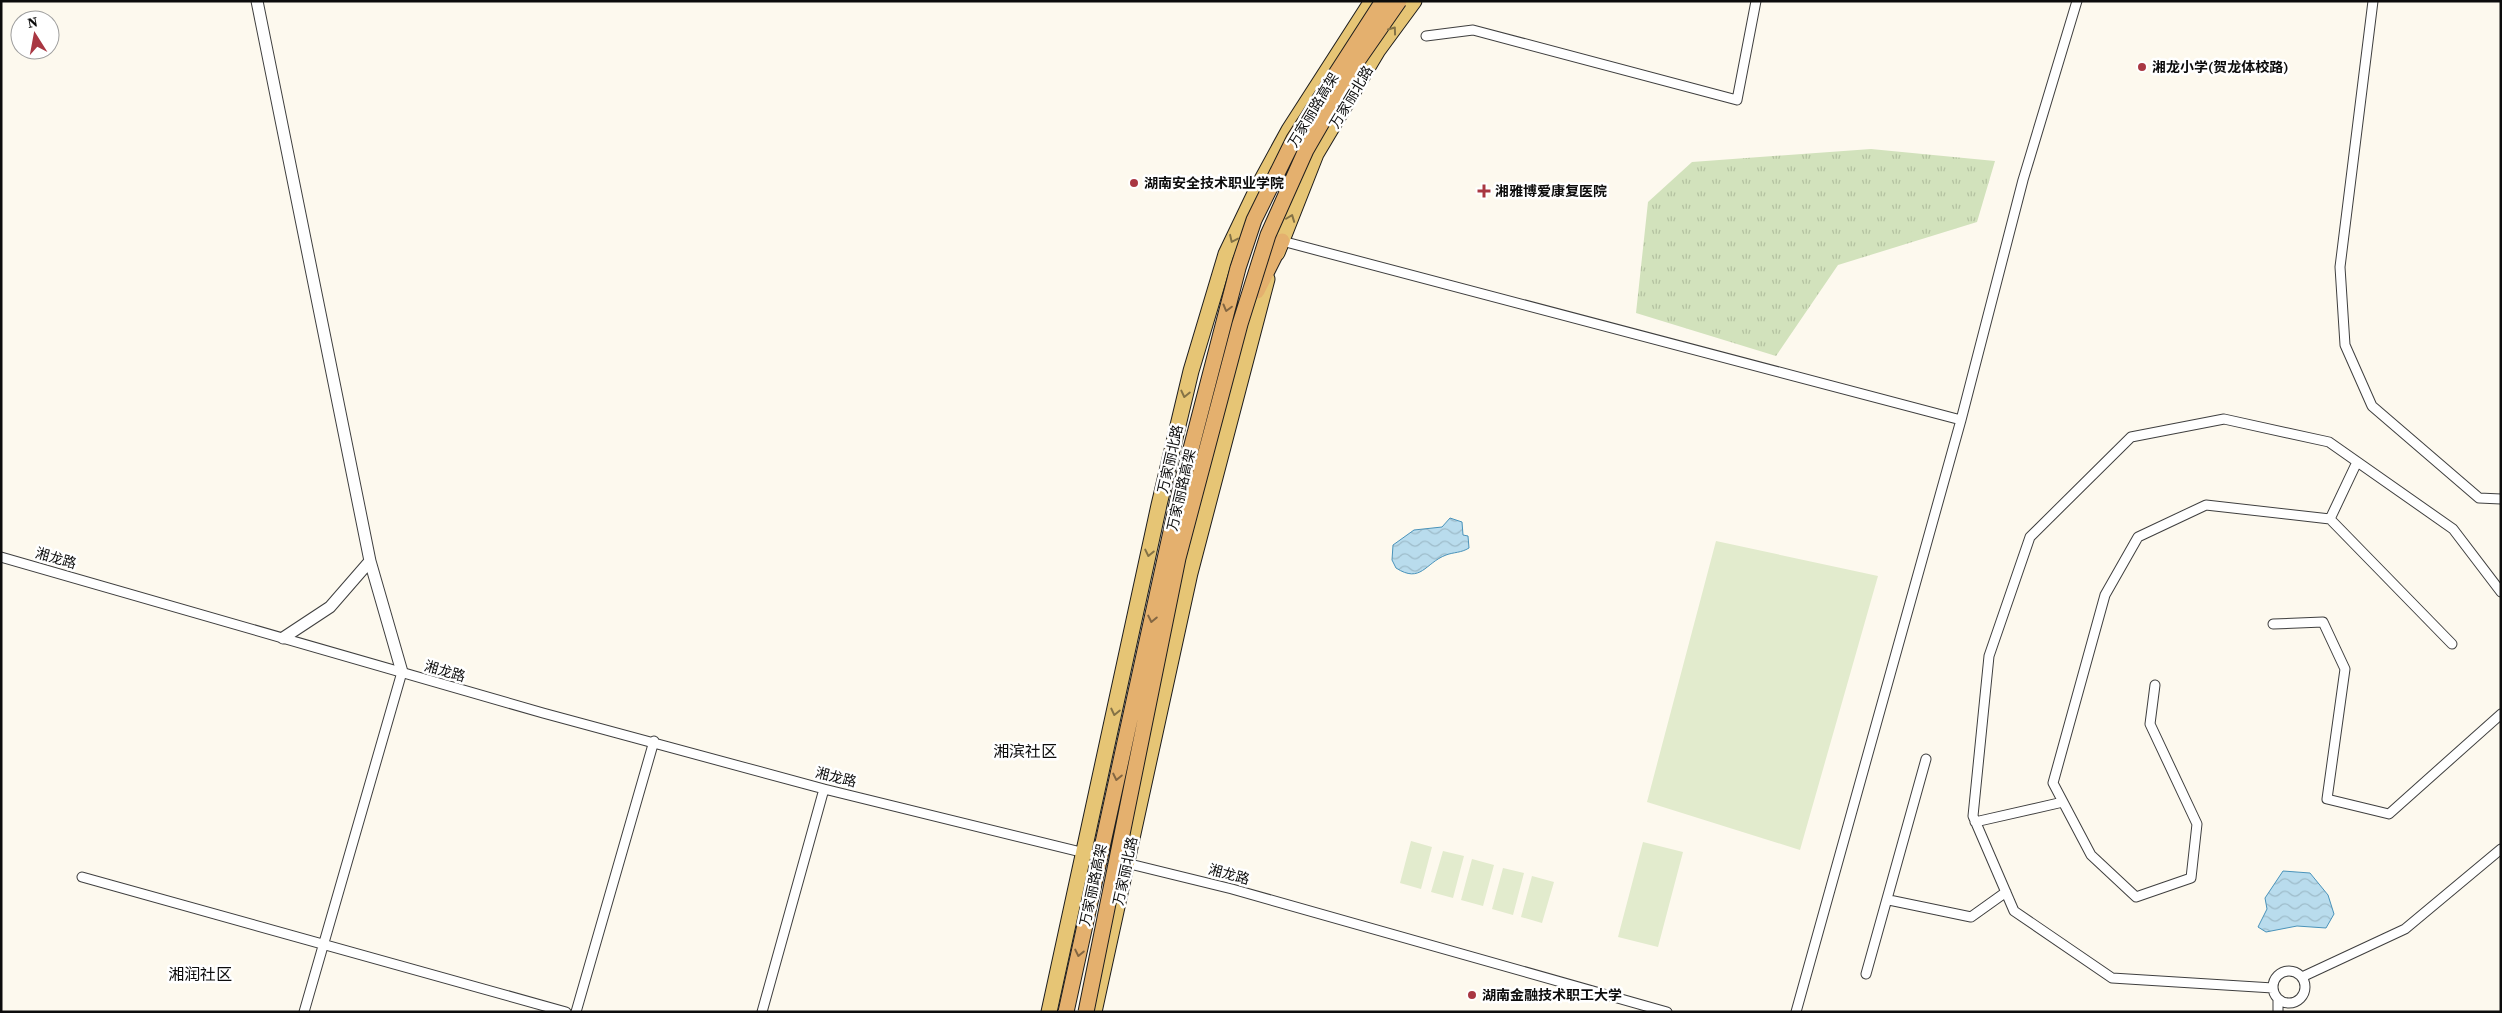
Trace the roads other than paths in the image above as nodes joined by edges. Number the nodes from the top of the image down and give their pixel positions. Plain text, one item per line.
1 (257, 1) edge
2 (1372, 1) edge
3 (1383, 1) edge
4 (1399, 1) edge
5 (1414, 1) edge
6 (1756, 1) edge
7 (2077, 1) edge
8 (2373, 1) edge
9 (1426, 36) dead end
10 (1282, 241) junction
11 (1961, 420) junction
12 (2357, 462) junction
13 (2501, 499) edge
14 (2330, 519) junction
15 (1, 557) edge
16 (370, 561) junction
17 (2501, 592) edge
18 (2273, 624) dead end
19 (283, 638) junction
20 (2452, 644) dead end
21 (402, 672) junction
22 (2155, 685) dead end
23 (2501, 714) edge
24 (1146, 719) junction
25 (654, 741) junction
26 (1926, 759) dead end
27 (824, 789) junction
28 (2063, 802) junction
29 (1976, 822) junction
30 (2501, 849) edge
31 (1084, 852) junction
32 (1127, 863) junction
33 (82, 876) dead end
34 (2006, 892) junction
35 (1888, 900) junction
36 (323, 944) junction
37 (1866, 974) dead end
38 (2302, 977) junction
39 (2273, 988) junction
40 (2278, 999) junction
41 (2298, 1000) junction
42 (304, 1012) edge
43 (566, 1012) edge
44 (576, 1012) edge
45 (762, 1012) edge
46 (1048, 1012) edge
47 (1066, 1012) edge
48 (1086, 1012) edge
49 (1094, 1012) edge
50 (1667, 1012) edge
51 (1796, 1012) edge
52 (2278, 1012) edge
53 (2297, 1012) edge

1 - 16 street
2 -> 31 main road, 万家丽北路
3 -> 47 highway, 万家丽路高架, bridge
4 - 24 highway, 万家丽路高架, bridge
10 -> 5 main road, 万家丽北路
6 - 9 street
7 - 11 street
8 - 13 street
10 - 11 street
10 - 24 highway, bridge
10 - 32 main road, 万家丽北路
11 - 51 street
12 - 14 street
12 - 17 street
12 - 29 street
14 - 20 street
14 - 28 street
15 - 19 street, 湘龙路
16 - 19 street
16 - 21 street
18 - 23 street
19 - 21 street, 湘龙路
21 - 25 street, 湘龙路
21 - 36 street
22 - 28 street
24 - 48 highway, 万家丽路高架, bridge
25 - 27 street, 湘龙路
25 - 44 street
26 - 35 street
27 - 31 street, 湘龙路
27 - 45 street
28 - 29 street
29 - 34 street
30 - 38 street
31 - 32 street, 湘龙路
31 - 46 main road, 万家丽北路
32 - 49 main road, 万家丽北路
32 - 50 street, 湘龙路
33 - 36 street
34 - 35 street
34 - 39 street
35 - 37 street
36 - 42 street
36 - 43 street
38 - 39 street
38 - 41 street
39 - 40 street
40 - 41 street
40 - 52 street
41 - 53 street

